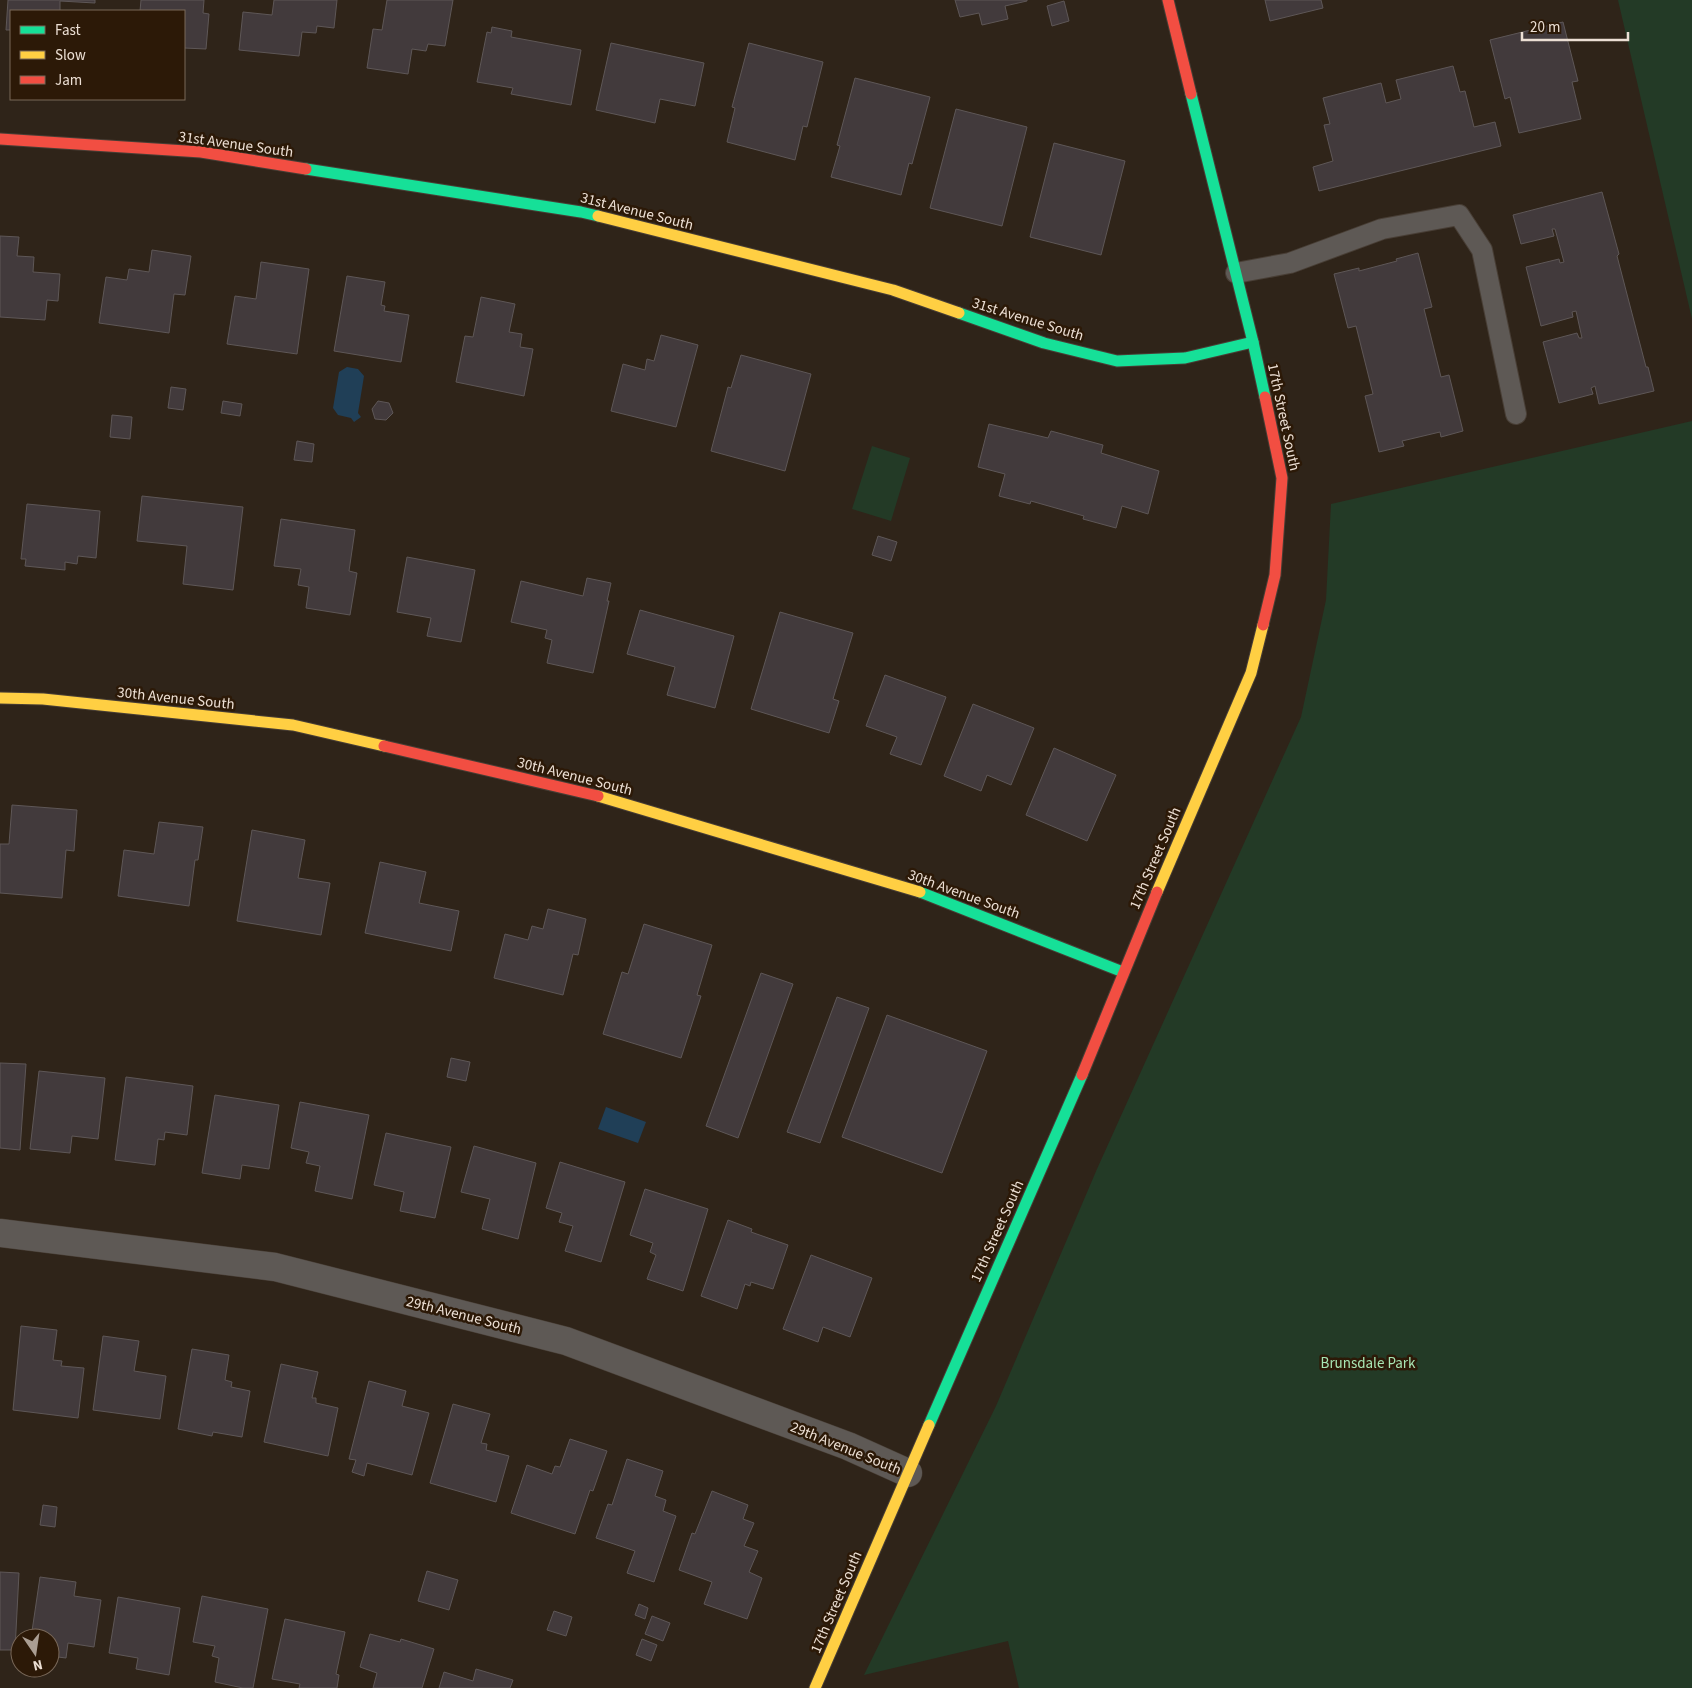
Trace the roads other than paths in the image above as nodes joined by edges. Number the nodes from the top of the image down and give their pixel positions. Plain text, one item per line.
1 (1168, 0) edge
2 (0, 138) edge
3 (1236, 273) junction
4 (1253, 342) junction
5 (1516, 414) dead end
6 (0, 698) edge
7 (1123, 972) junction
8 (0, 1233) edge
9 (908, 1473) junction
10 (815, 1688) edge

1 - 3 street, 17th Street South
2 - 4 street, 31st Avenue South
3 - 4 street, 17th Street South
3 - 5 lane
4 - 7 street, 17th Street South
6 - 7 street, 30th Avenue South
7 - 9 street, 17th Street South
8 - 9 street, 29th Avenue South
9 - 10 street, 17th Street South

